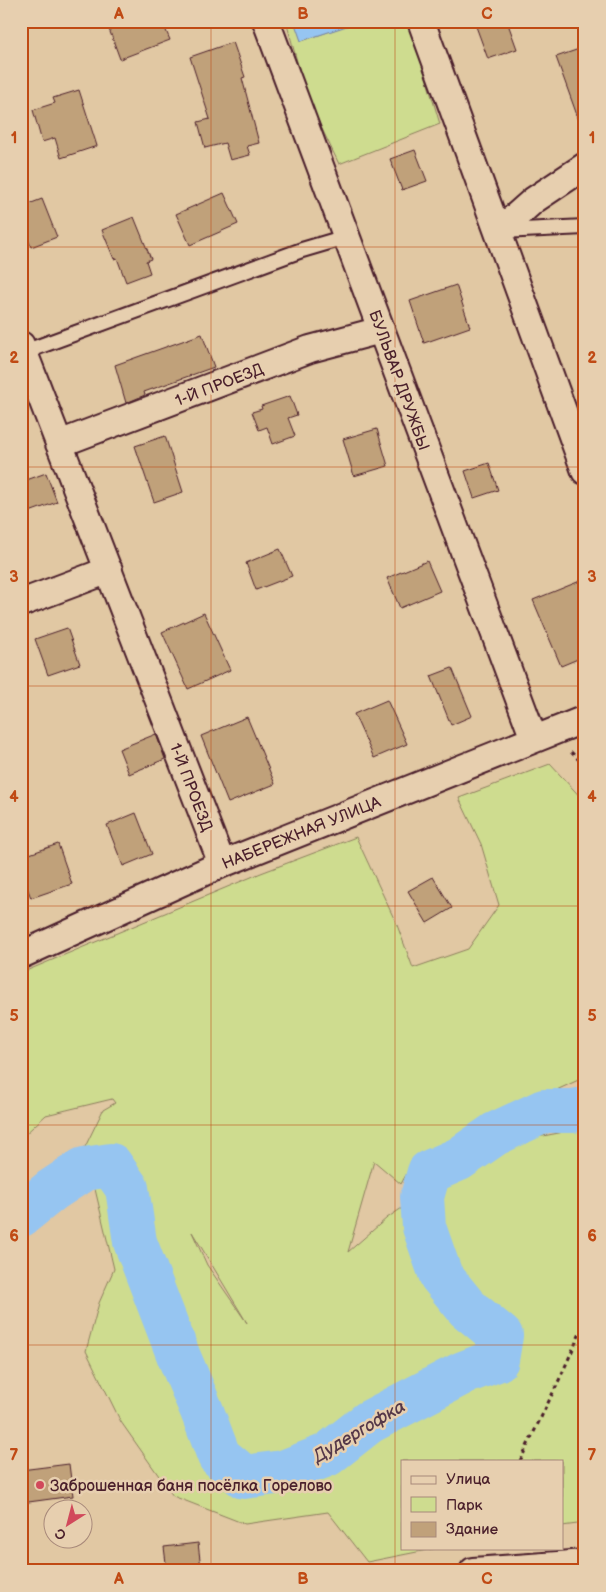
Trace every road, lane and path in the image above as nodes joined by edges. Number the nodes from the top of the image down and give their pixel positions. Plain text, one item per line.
1 (266, 21) edge
2 (422, 21) edge
3 (585, 166) edge
4 (585, 227) edge
5 (499, 231) junction
6 (346, 237) junction
7 (381, 330) junction
8 (23, 348) edge
9 (59, 444) junction
10 (585, 471) edge
11 (109, 570) junction
12 (21, 603) edge
13 (585, 720) edge
14 (534, 739) junction
15 (222, 864) junction
16 (21, 955) edge
17 (585, 1322) edge
18 (520, 1460) edge
19 (585, 1563) edge
20 (473, 1571) edge

1 - 6 street, БУЛЬВАР ДРУЖБЫ
2 - 5 street
3 - 5 street
4 - 5 lane
5 - 10 street
6 - 7 street, БУЛЬВАР ДРУЖБЫ
6 - 8 lane
7 - 9 street, 1-Й ПРОЕЗД
7 - 14 street, БУЛЬВАР ДРУЖБЫ
8 - 9 street, 1-Й ПРОЕЗД
9 - 11 street, 1-Й ПРОЕЗД
11 - 12 street
11 - 15 street, 1-Й ПРОЕЗД
13 - 14 street, НАБЕРЕЖНАЯ УЛИЦА
14 - 15 street, НАБЕРЕЖНАЯ УЛИЦА
15 - 16 street, НАБЕРЕЖНАЯ УЛИЦА
17 - 18 path
19 - 20 street

